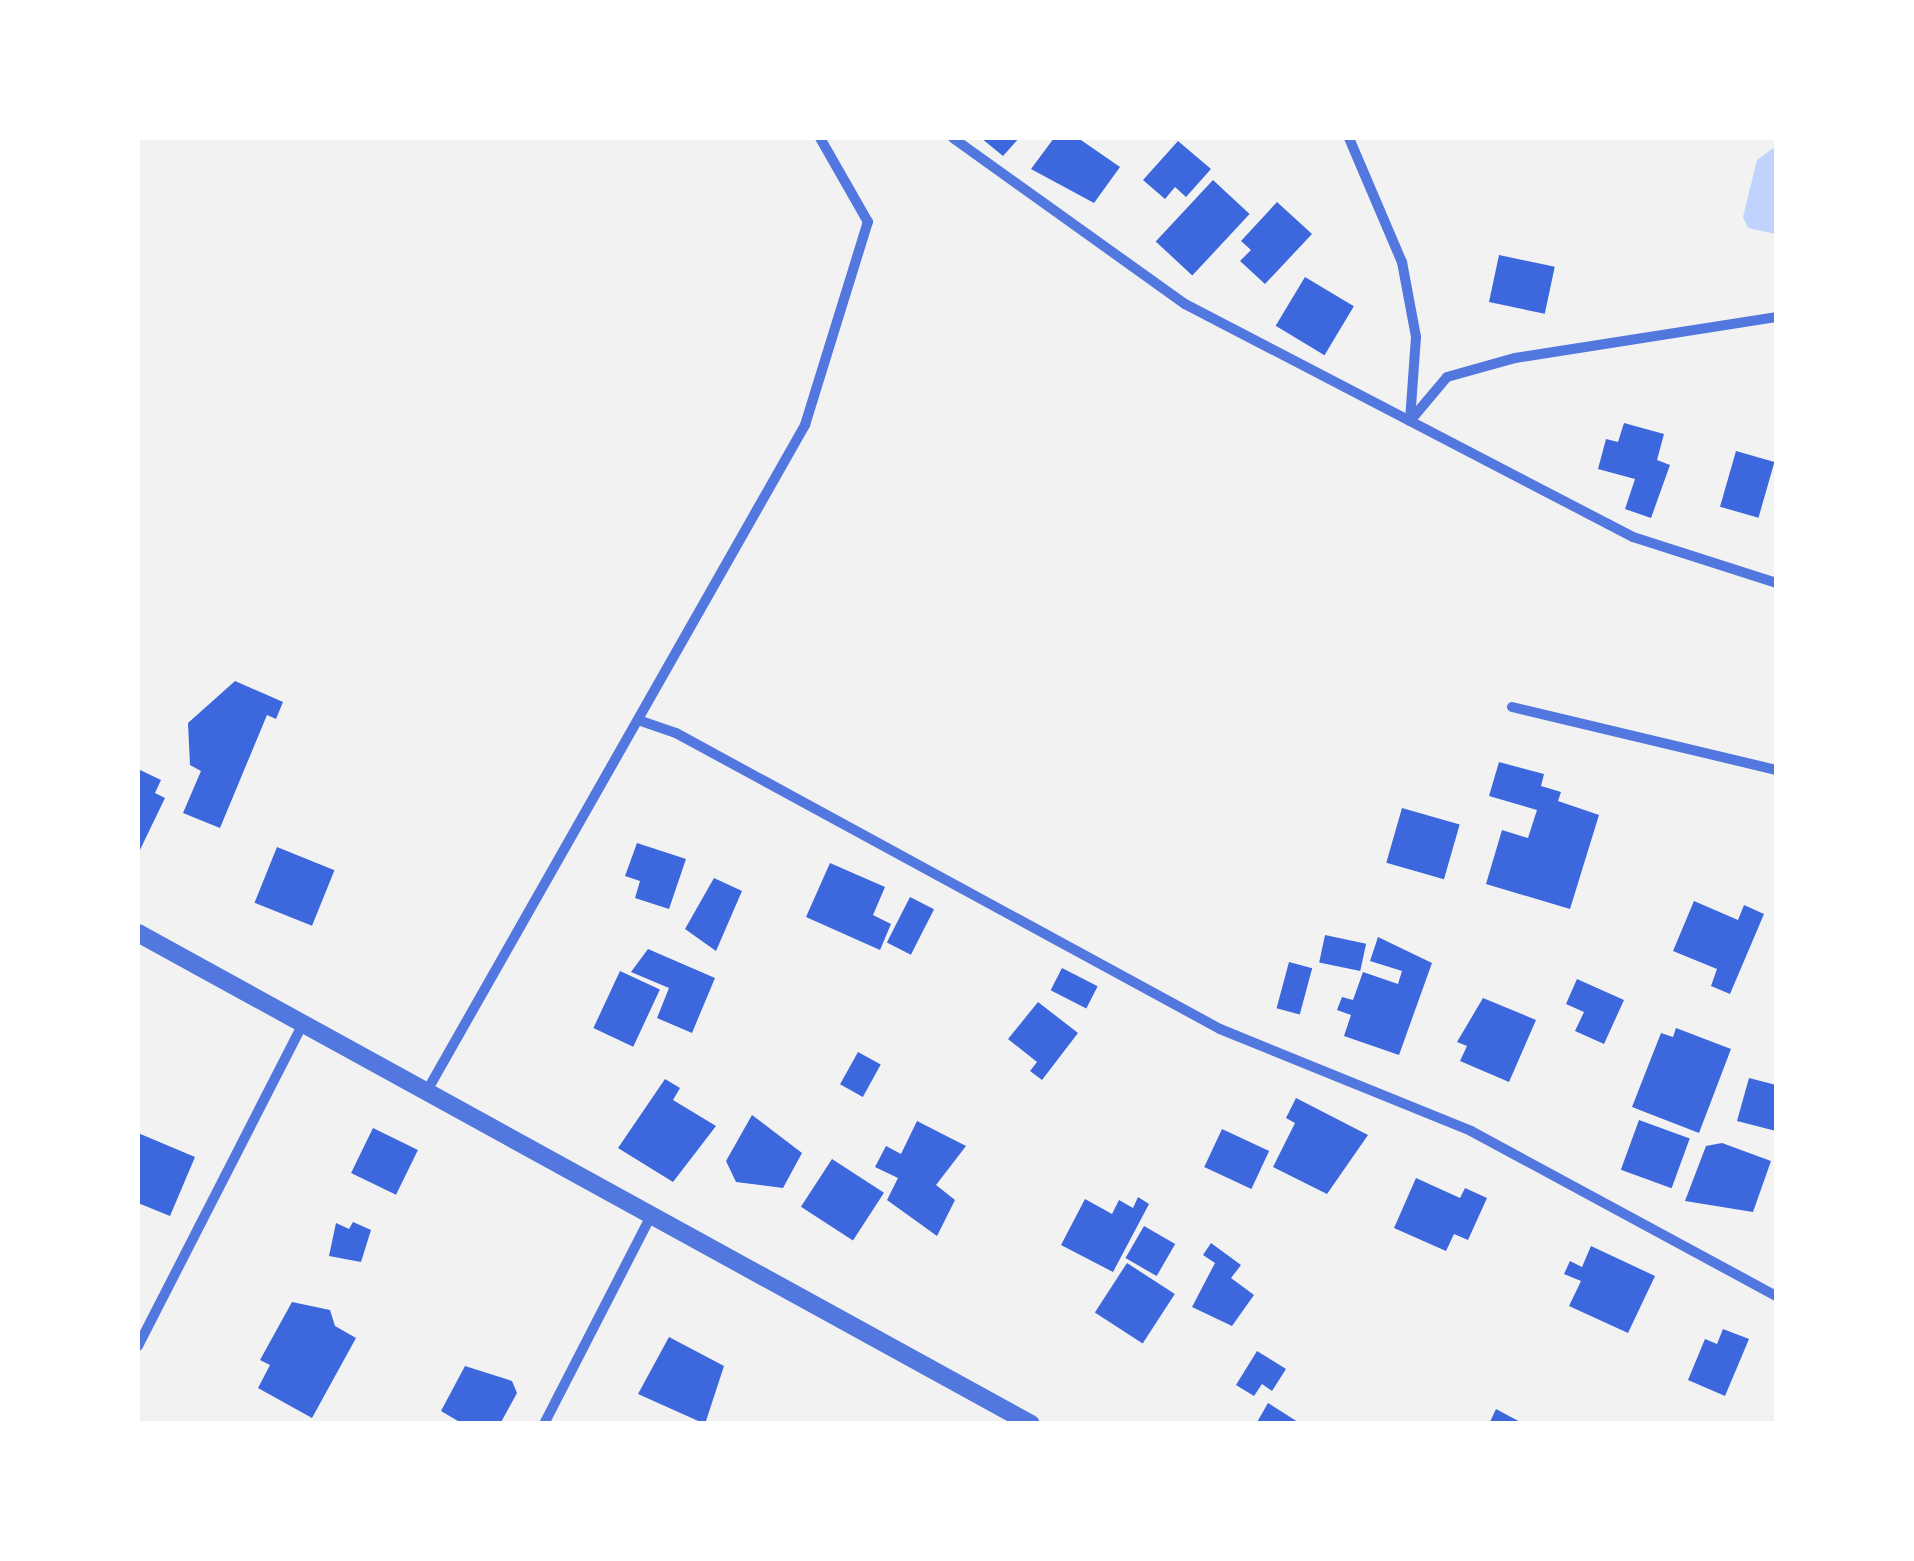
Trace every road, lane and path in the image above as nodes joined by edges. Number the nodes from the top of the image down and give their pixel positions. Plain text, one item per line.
1 (820, 138) edge
2 (952, 138) edge
3 (1349, 138) edge
4 (1776, 317) edge
5 (1410, 420) junction
6 (1776, 583) edge
7 (1512, 707) dead end
8 (638, 720) junction
9 (1776, 770) edge
10 (138, 933) edge
11 (304, 1022) junction
12 (428, 1089) junction
13 (653, 1212) junction
14 (1776, 1296) edge
15 (138, 1346) edge
16 (999, 1416) edge
17 (544, 1424) edge
18 (1031, 1424) edge

1 - 8 street
2 - 5 street
3 - 5 street
4 - 5 street
5 - 6 street
7 - 9 street
8 - 12 street
8 - 14 street
10 - 11 street
11 - 12 street
11 - 15 street
12 - 13 street
13 - 16 street
13 - 17 street
16 - 18 street

